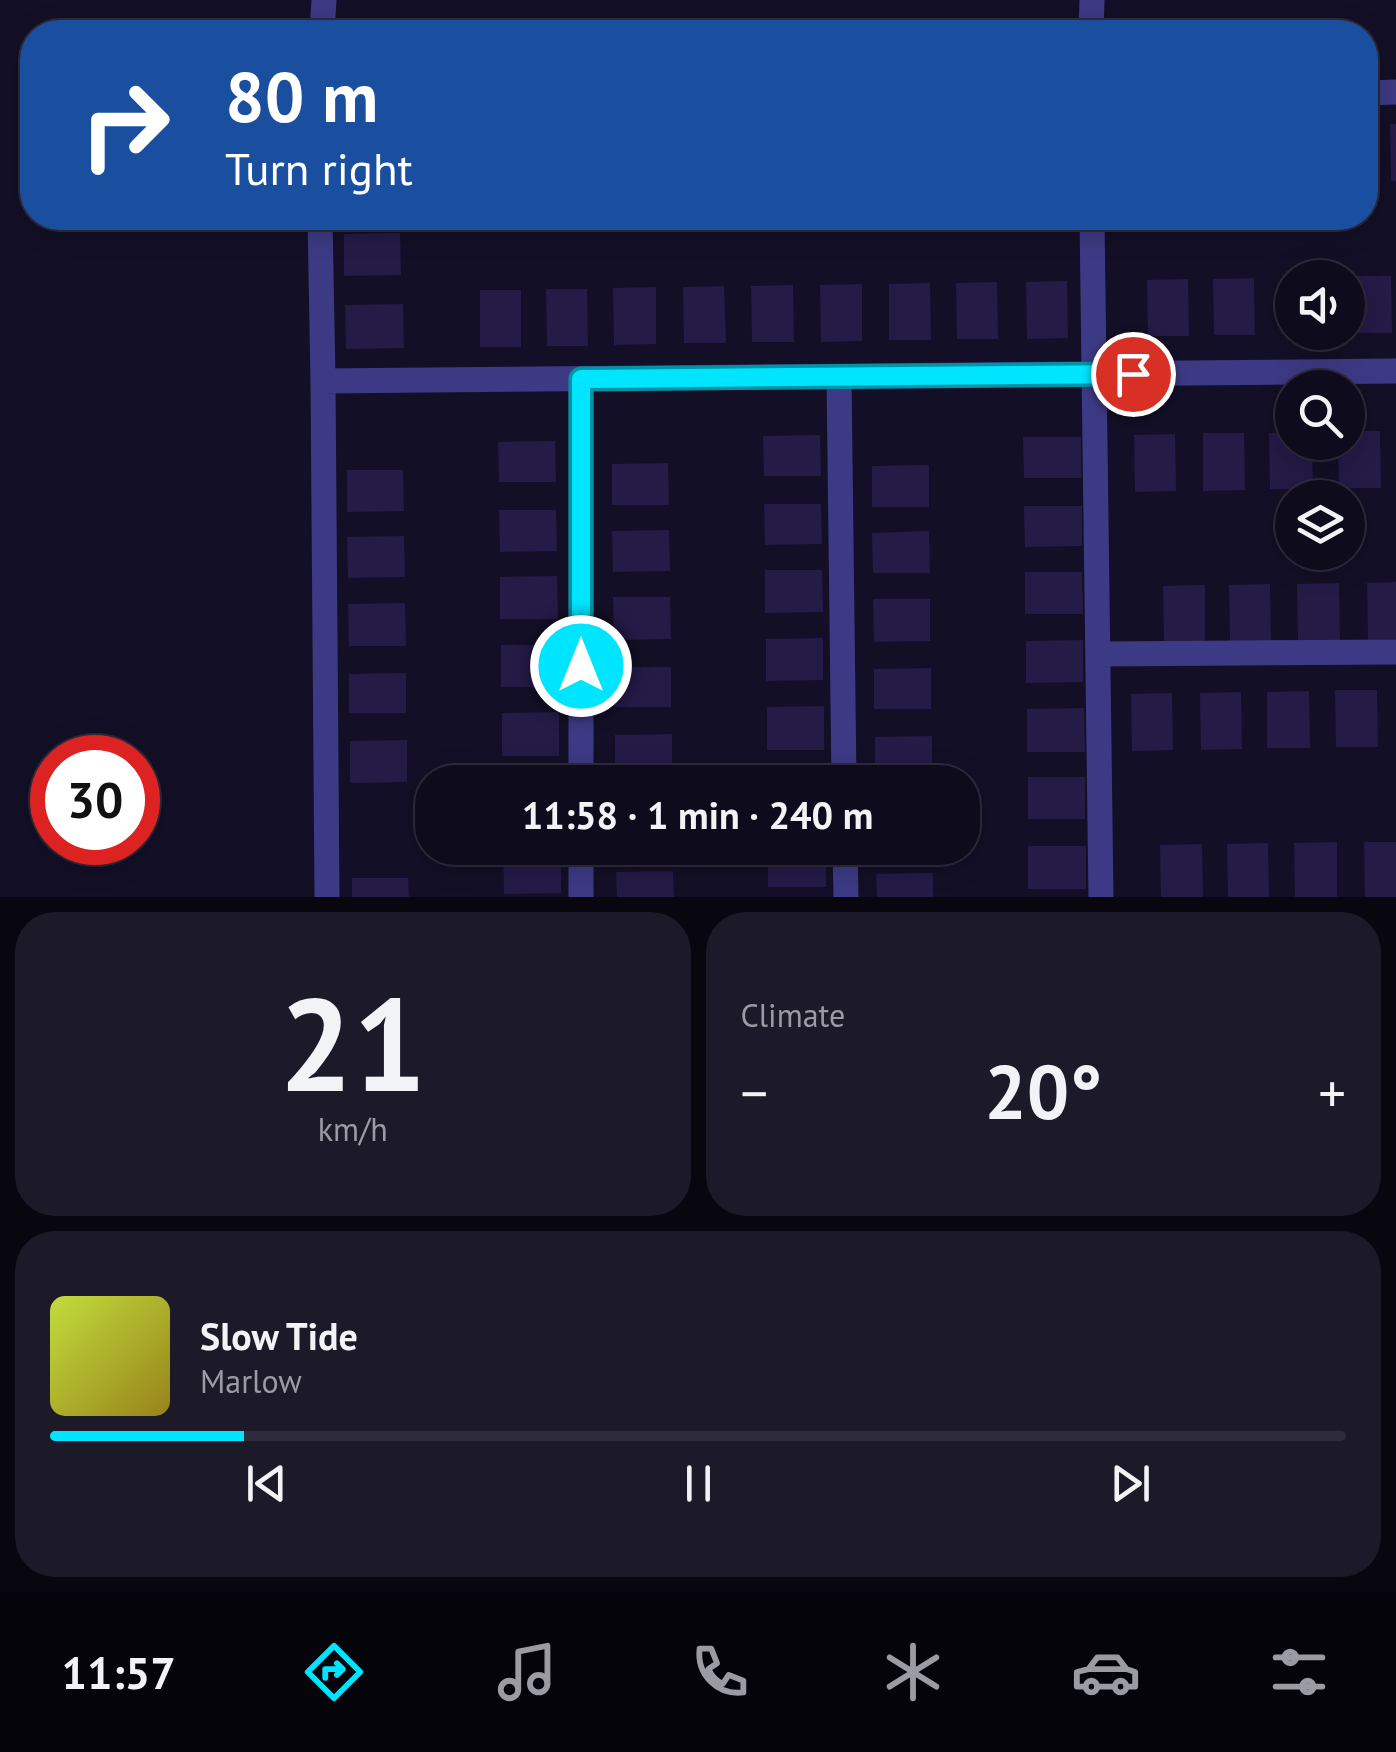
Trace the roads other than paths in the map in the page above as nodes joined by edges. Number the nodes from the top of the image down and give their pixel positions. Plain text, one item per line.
1 (320, 230) edge
2 (1092, 230) edge
3 (1396, 371) edge
4 (1095, 375) junction
5 (839, 377) junction
6 (581, 379) junction
7 (323, 381) junction
8 (1396, 652) edge
9 (1098, 654) junction
10 (581, 765) edge
11 (844, 765) edge
12 (581, 865) edge
13 (845, 865) edge
14 (328, 897) edge
15 (581, 897) edge
16 (846, 897) edge
17 (1102, 897) edge

1 - 7 street
2 - 4 street
3 - 4 street
4 - 5 street
4 - 9 street
5 - 6 street
5 - 11 street
6 - 7 street
6 - 10 street
7 - 14 street
8 - 9 street
9 - 17 street
12 - 15 street
13 - 16 street

